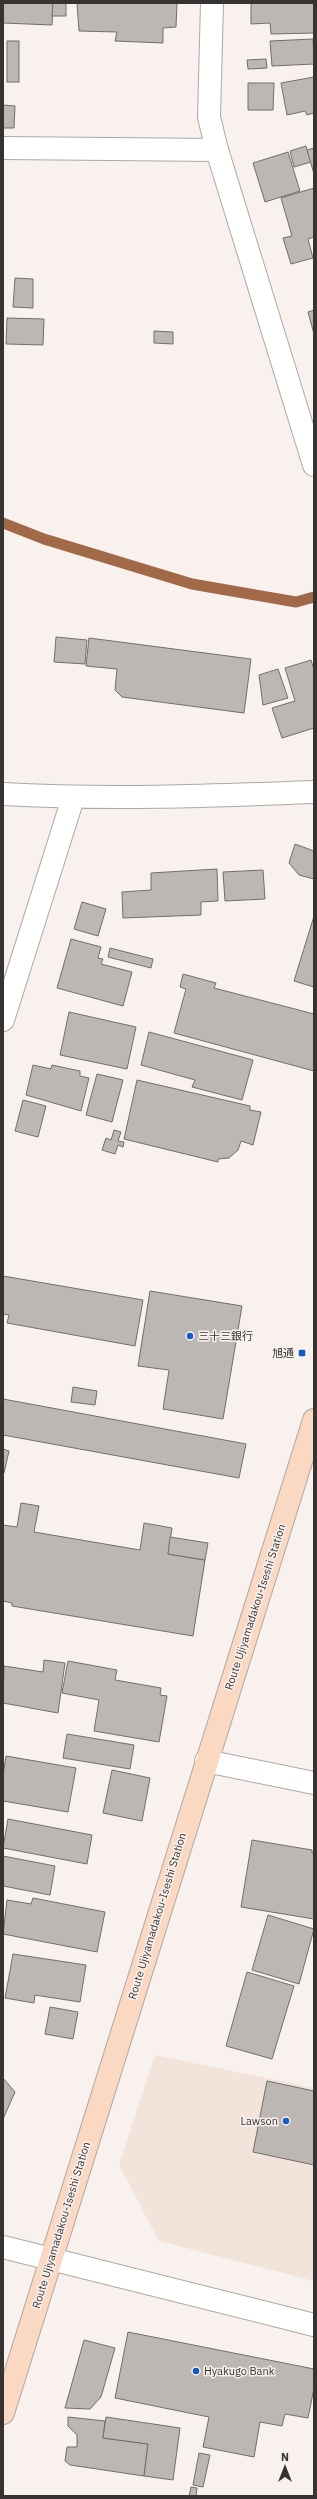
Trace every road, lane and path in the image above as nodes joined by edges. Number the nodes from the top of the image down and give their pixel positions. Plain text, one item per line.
1 (212, 3) edge
2 (3, 148) edge
3 (217, 150) junction
4 (314, 465) edge
5 (314, 792) edge
6 (3, 794) edge
7 (73, 798) junction
8 (3, 1020) edge
9 (314, 1420) edge
10 (206, 1761) junction
11 (314, 1783) edge
12 (3, 2246) edge
13 (50, 2257) junction
14 (314, 2325) edge
15 (3, 2413) edge

1 - 3 street
2 - 3 street
3 - 4 street
5 - 7 street
6 - 7 street
7 - 8 street
9 - 10 main road, Route Ujiyamadakou-Iseshi Station
10 - 11 street
10 - 13 main road, Route Ujiyamadakou-Iseshi Station
12 - 13 street
13 - 14 street
13 - 15 main road, Route Ujiyamadakou-Iseshi Station

